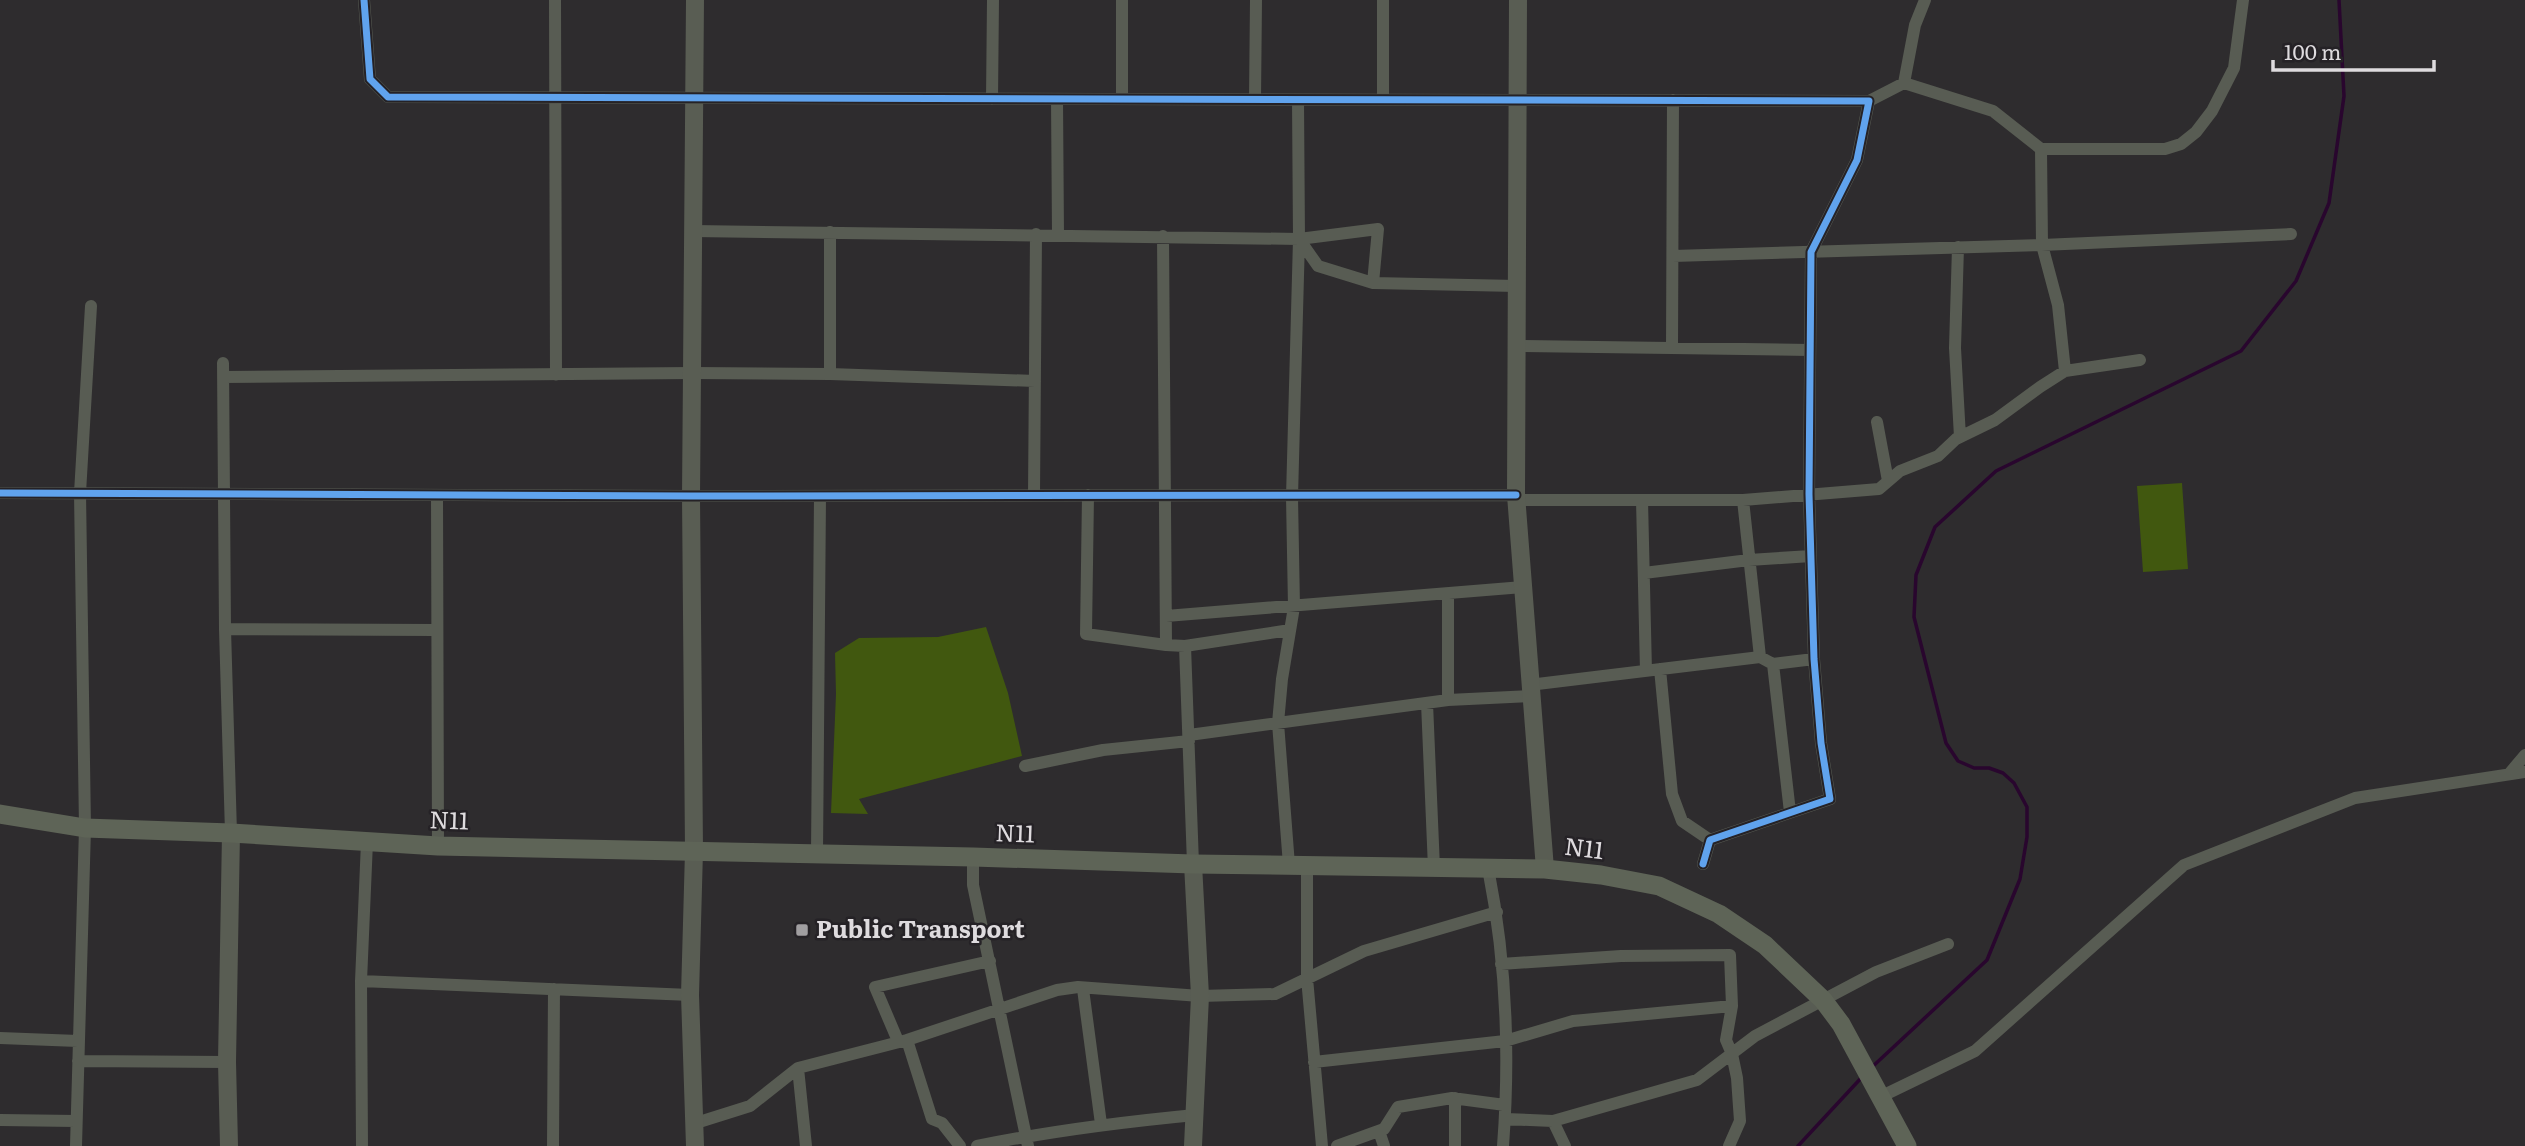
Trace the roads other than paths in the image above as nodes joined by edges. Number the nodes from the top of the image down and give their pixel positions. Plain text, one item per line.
1 (364, 0) edge
2 (555, 0) edge
3 (695, 0) edge
4 (993, 0) edge
5 (1122, 0) edge
6 (1256, 0) edge
7 (1383, 0) edge
8 (1518, 0) edge
9 (1925, 0) edge
10 (2243, 0) edge
11 (1904, 83) junction
12 (555, 98) junction
13 (694, 99) junction
14 (992, 99) junction
15 (1057, 99) junction
16 (1122, 99) junction
17 (1255, 99) junction
18 (1383, 99) junction
19 (1518, 99) junction
20 (1673, 100) junction
21 (1298, 101) junction
22 (1869, 101) junction
23 (2041, 149) junction
24 (693, 231) junction
25 (830, 232) junction
26 (1036, 234) junction
27 (1058, 234) junction
28 (2291, 234) dead end
29 (1163, 236) junction
30 (1299, 239) junction
31 (2042, 245) junction
32 (1958, 247) junction
33 (1811, 252) junction
34 (1673, 256) junction
35 (1373, 283) junction
36 (1517, 286) junction
37 (91, 306) dead end
38 (1517, 346) junction
39 (1672, 347) junction
40 (1810, 350) junction
41 (2140, 360) dead end
42 (223, 363) dead end
43 (2065, 371) junction
44 (692, 373) junction
45 (556, 374) junction
46 (831, 374) junction
47 (223, 377) junction
48 (1035, 381) junction
49 (1877, 422) dead end
50 (1960, 437) junction
51 (1888, 481) junction
52 (0, 493) edge
53 (80, 493) junction
54 (225, 494) junction
55 (1809, 494) junction
56 (437, 495) junction
57 (1034, 495) junction
58 (1088, 495) junction
59 (1164, 495) junction
60 (691, 496) junction
61 (820, 496) junction
62 (1292, 497) junction
63 (1516, 497) junction
64 (1642, 500) junction
65 (1743, 500) junction
66 (1811, 556) junction
67 (1749, 560) junction
68 (1644, 573) junction
69 (1522, 587) junction
70 (1448, 594) junction
71 (1294, 607) junction
72 (1166, 615) junction
73 (225, 629) junction
74 (436, 630) junction
75 (1290, 630) junction
76 (1166, 645) junction
77 (1185, 646) junction
78 (1760, 657) junction
79 (1814, 659) junction
80 (1773, 664) junction
81 (1660, 669) junction
82 (1646, 671) junction
83 (1530, 690) junction
84 (1448, 700) junction
85 (1427, 703) junction
86 (1278, 723) junction
87 (1189, 738) junction
88 (2525, 755) edge
89 (1025, 766) dead end
90 (2525, 772) edge
91 (2510, 774) junction
92 (1790, 812) junction
93 (0, 814) edge
94 (85, 828) junction
95 (231, 833) junction
96 (1710, 840) junction
97 (367, 842) junction
98 (438, 846) junction
99 (694, 851) junction
100 (817, 854) junction
101 (973, 857) junction
102 (1193, 864) junction
103 (1703, 864) dead end
104 (1298, 865) junction
105 (1434, 868) junction
106 (1488, 868) junction
107 (1545, 869) junction
108 (1497, 912) junction
109 (1948, 944) dead end
110 (990, 961) junction
111 (1501, 964) junction
112 (1307, 978) junction
113 (361, 981) junction
114 (554, 989) junction
115 (1083, 989) junction
116 (690, 995) junction
117 (1199, 996) junction
118 (1823, 1000) junction
119 (1732, 1006) junction
120 (1000, 1008) junction
121 (0, 1038) edge
122 (78, 1041) junction
123 (902, 1041) junction
124 (1505, 1041) junction
125 (1732, 1054) junction
126 (78, 1061) junction
127 (227, 1062) junction
128 (1314, 1062) junction
129 (798, 1068) junction
130 (1877, 1089) junction
131 (1455, 1098) junction
132 (1505, 1105) junction
133 (1195, 1115) junction
134 (1505, 1119) junction
135 (0, 1120) edge
136 (76, 1121) junction
137 (1553, 1121) junction
138 (696, 1123) junction
139 (1101, 1124) junction
140 (1379, 1131) junction
141 (1027, 1141) edge
142 (76, 1146) edge
143 (229, 1146) edge
144 (362, 1146) edge
145 (554, 1146) edge
146 (695, 1146) edge
147 (806, 1146) edge
148 (960, 1146) edge
149 (977, 1146) edge
150 (1193, 1146) edge
151 (1322, 1146) edge
152 (1337, 1146) edge
153 (1384, 1146) edge
154 (1455, 1146) edge
155 (1503, 1146) edge
156 (1565, 1146) edge
157 (1729, 1146) edge
158 (1908, 1146) edge

1 - 12 street
2 - 12 street
3 - 13 street
4 - 14 street
5 - 16 street
6 - 17 street
7 - 18 street
8 - 19 street
9 - 11 street
10 - 23 street
11 - 22 street
11 - 23 street
12 - 13 street
12 - 45 street
13 - 14 street
13 - 24 street
14 - 15 street
15 - 16 street
15 - 27 street
16 - 17 street
17 - 21 street
18 - 19 street
18 - 21 street
19 - 20 street
19 - 36 street
20 - 22 street
20 - 34 street
21 - 30 street
22 - 33 street
23 - 31 street
24 - 25 street
24 - 44 street
25 - 26 street
25 - 46 street
26 - 27 street
26 - 48 street
27 - 29 street
28 - 31 street
29 - 30 street
29 - 59 street
30 - 35 street
30 - 35 street
30 - 62 street
31 - 32 street
31 - 43 street
32 - 33 street
32 - 50 street
33 - 34 street
33 - 40 street
34 - 39 street
35 - 36 street
36 - 38 street
37 - 53 street
38 - 39 street
38 - 63 street
39 - 40 street
40 - 55 street
41 - 43 street
42 - 47 street
43 - 50 street
44 - 45 street
44 - 46 street
44 - 60 street
45 - 47 street
46 - 48 street
47 - 54 street
48 - 57 street
49 - 51 street
50 - 51 street
51 - 55 street
52 - 53 street
53 - 54 street
53 - 94 street
54 - 56 street
54 - 73 street
55 - 65 street
55 - 66 street
56 - 60 street
56 - 74 street
57 - 58 street
57 - 61 street
58 - 59 street
58 - 76 street
59 - 62 street
59 - 72 street
60 - 61 street
60 - 99 street
61 - 100 street
62 - 63 street
62 - 71 street
63 - 64 street
63 - 69 street
64 - 65 street
64 - 68 street
65 - 67 street
66 - 67 street
66 - 79 street
67 - 68 street
67 - 78 street
68 - 82 street
69 - 70 street
69 - 83 street
70 - 71 street
70 - 84 street
71 - 72 street
71 - 75 street
72 - 76 street
73 - 74 street
73 - 95 street
74 - 98 street
75 - 77 street
75 - 86 street
76 - 77 street
77 - 87 street
78 - 80 street
78 - 81 street
79 - 80 street
79 - 92 street
80 - 92 street
81 - 82 street
81 - 96 street
82 - 83 street
83 - 84 street
83 - 107 street
84 - 85 street
85 - 86 street
85 - 105 street
86 - 87 street
86 - 104 street
87 - 89 street
87 - 102 street
88 - 91 street
90 - 91 street
91 - 130 street
92 - 96 street
93 - 94 main road, N11
94 - 95 main road, N11
94 - 122 street
95 - 97 main road, N11
95 - 127 street
96 - 103 street
97 - 98 main road, N11
97 - 113 street
98 - 99 main road, N11
99 - 100 main road, N11
99 - 116 street
100 - 101 main road, N11
101 - 102 main road, N11
101 - 110 street
102 - 104 main road, N11
102 - 117 street
104 - 105 main road, N11
104 - 112 street
105 - 106 main road, N11
106 - 107 main road, N11
106 - 108 street
107 - 118 main road, N11
108 - 111 street
108 - 112 street
109 - 118 street
110 - 120 street
110 - 123 street
111 - 119 street
111 - 124 street
112 - 117 street
112 - 128 street
113 - 114 street
113 - 144 street
114 - 116 street
114 - 145 street
115 - 117 street
115 - 120 street
115 - 139 street
116 - 138 street
117 - 133 street
118 - 125 street
118 - 130 main road, N11
119 - 124 street
119 - 125 street
120 - 123 street
120 - 141 street
121 - 122 street
122 - 126 street
123 - 129 street
123 - 148 street
124 - 128 street
124 - 132 street
125 - 137 street
125 - 157 street
126 - 127 street
126 - 136 street
127 - 143 street
128 - 151 street
129 - 138 street
129 - 147 street
130 - 158 main road, N11
131 - 132 street
131 - 140 street
131 - 154 street
132 - 134 street
133 - 139 street
133 - 150 street
134 - 137 street
134 - 155 street
135 - 136 street
136 - 142 street
137 - 156 street
138 - 146 street
139 - 141 street
140 - 152 street
140 - 153 street
141 - 149 street

